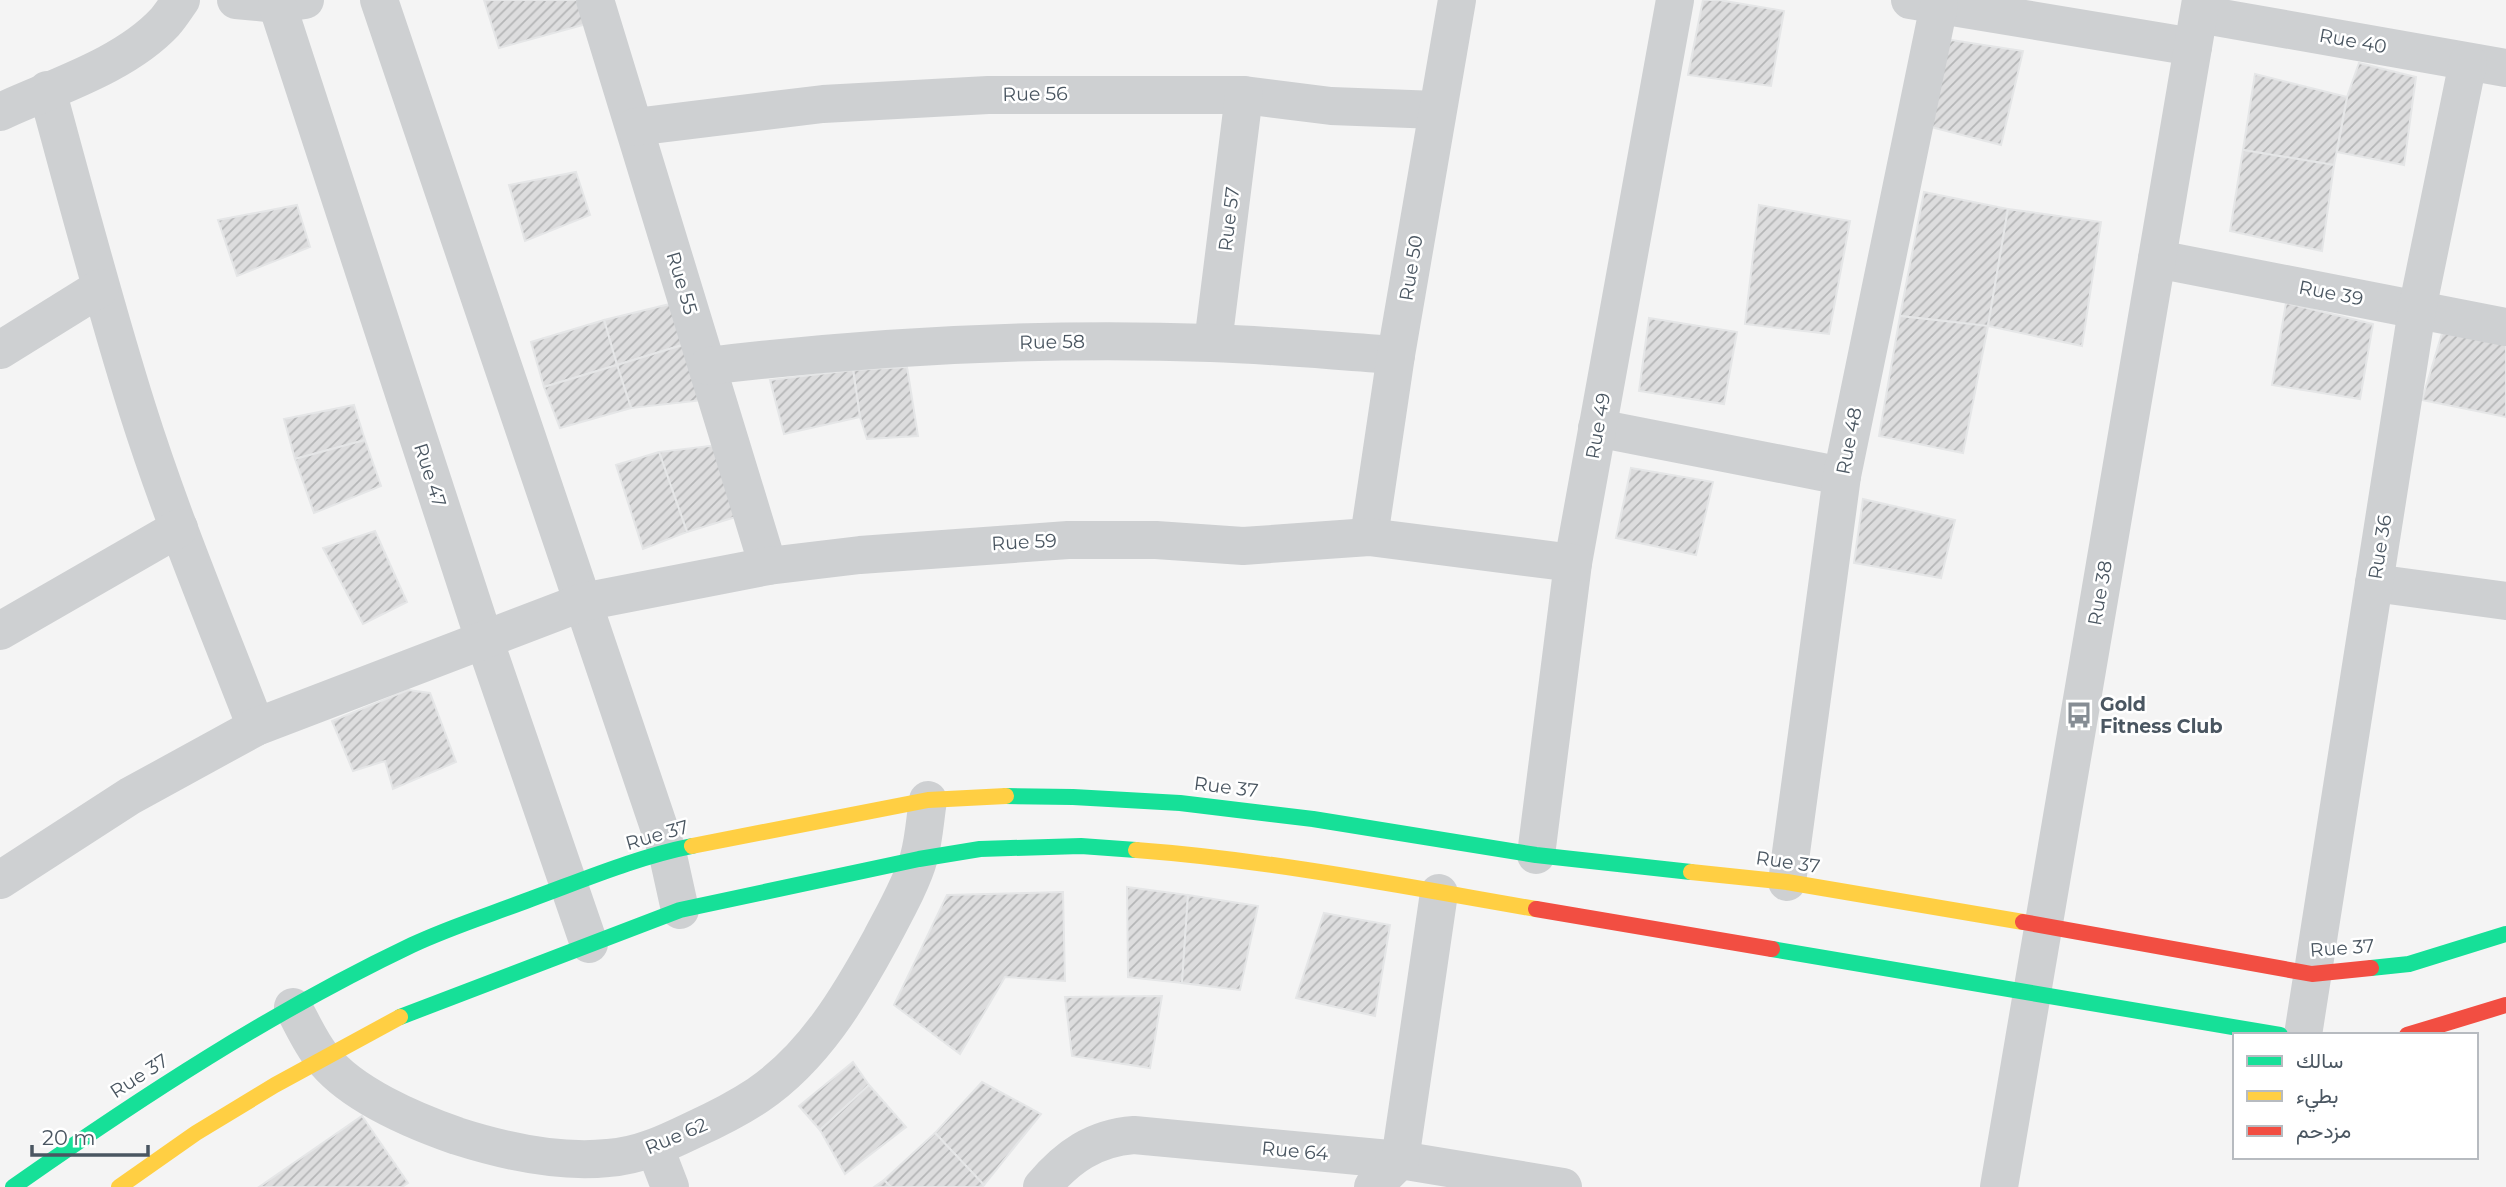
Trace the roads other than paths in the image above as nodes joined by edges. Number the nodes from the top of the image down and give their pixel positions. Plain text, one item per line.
1 (181, 0) edge
2 (236, 0) edge
3 (379, 0) edge
4 (595, 0) edge
5 (1457, 0) edge
6 (1675, 0) edge
7 (291, 2) edge
8 (1925, 2) edge
9 (2198, 20) edge
10 (2468, 61) junction
11 (2506, 68) edge
12 (47, 90) junction
13 (1244, 95) junction
14 (1437, 110) junction
15 (0, 112) edge
16 (635, 127) junction
17 (2157, 259) junction
18 (100, 288) junction
19 (2417, 310) junction
20 (2506, 327) edge
21 (1213, 343) junction
22 (0, 350) edge
23 (1396, 355) junction
24 (708, 366) junction
25 (1597, 428) junction
26 (1842, 476) junction
27 (179, 528) junction
28 (1369, 537) junction
29 (1573, 563) junction
30 (768, 566) junction
31 (2374, 583) junction
32 (2506, 601) edge
33 (583, 602) junction
34 (0, 631) edge
35 (484, 639) junction
36 (256, 727) junction
37 (928, 800) junction
38 (667, 851) junction
39 (1536, 855) junction
40 (919, 859) junction
41 (0, 880) edge
42 (1787, 882) junction
43 (569, 885) junction
44 (1439, 893) junction
45 (680, 909) junction
46 (2044, 925) junction
47 (2506, 934) edge
48 (589, 944) junction
49 (2312, 974) junction
50 (2033, 991) junction
51 (2506, 1005) edge
52 (293, 1007) junction
53 (2269, 1033) edge
54 (2303, 1033) edge
55 (2414, 1033) edge
56 (322, 1058) junction
57 (655, 1148) junction
58 (1400, 1160) junction
59 (13, 1187) edge
60 (119, 1187) edge
61 (670, 1187) edge
62 (1042, 1187) edge
63 (1373, 1187) edge
64 (1563, 1187) edge
65 (1999, 1187) edge

1 - 12 street
2 - 7 street, Rue 47
3 - 33 street
4 - 16 street, Rue 55
5 - 14 street, Rue 50
6 - 25 street, Rue 49
7 - 35 street, Rue 47
8 - 9 street, Rue 40
8 - 26 street, Rue 48
9 - 10 street, Rue 40
9 - 17 street, Rue 38
10 - 11 street, Rue 40
10 - 19 street, Rue 36
12 - 15 street
12 - 18 street
13 - 14 street, Rue 56
13 - 16 street, Rue 56
13 - 21 street, Rue 57
14 - 23 street, Rue 50
16 - 24 street, Rue 55
17 - 19 street, Rue 39
17 - 46 street, Rue 38
18 - 22 street
18 - 27 street
19 - 20 street, Rue 39
19 - 31 street, Rue 36
21 - 23 street, Rue 58
21 - 24 street, Rue 58
23 - 28 street, Rue 50
24 - 30 street, Rue 55
25 - 26 street
25 - 29 street, Rue 49
26 - 42 street, Rue 48
27 - 34 street
27 - 36 street
28 - 29 street, Rue 59
28 - 30 street, Rue 59
29 - 39 street, Rue 49
30 - 33 street, Rue 59
31 - 32 street
31 - 49 street, Rue 36
33 - 35 street, Rue 59
33 - 38 street
35 - 36 street, Rue 59
35 - 43 street, Rue 47
36 - 41 street, Rue 59
37 - 38 street, Rue 37
37 - 39 street, Rue 37
37 - 40 street, Rue 62
38 - 43 street, Rue 37
38 - 45 street
39 - 42 street, Rue 37
40 - 44 street
40 - 45 street
40 - 57 street, Rue 62
42 - 46 street, Rue 37
43 - 48 street, Rue 47
43 - 52 street, Rue 37
44 - 50 street
44 - 58 street
45 - 48 street
46 - 49 street, Rue 37
46 - 50 street, Rue 38
47 - 49 street, Rue 37
48 - 56 street
49 - 54 street, Rue 36
50 - 53 street
50 - 65 street, Rue 38
51 - 55 street
52 - 56 street, Rue 62
52 - 59 street, Rue 37
56 - 57 street, Rue 62
56 - 60 street
57 - 61 street
58 - 62 street, Rue 64
58 - 63 street
58 - 64 street, Rue 64

